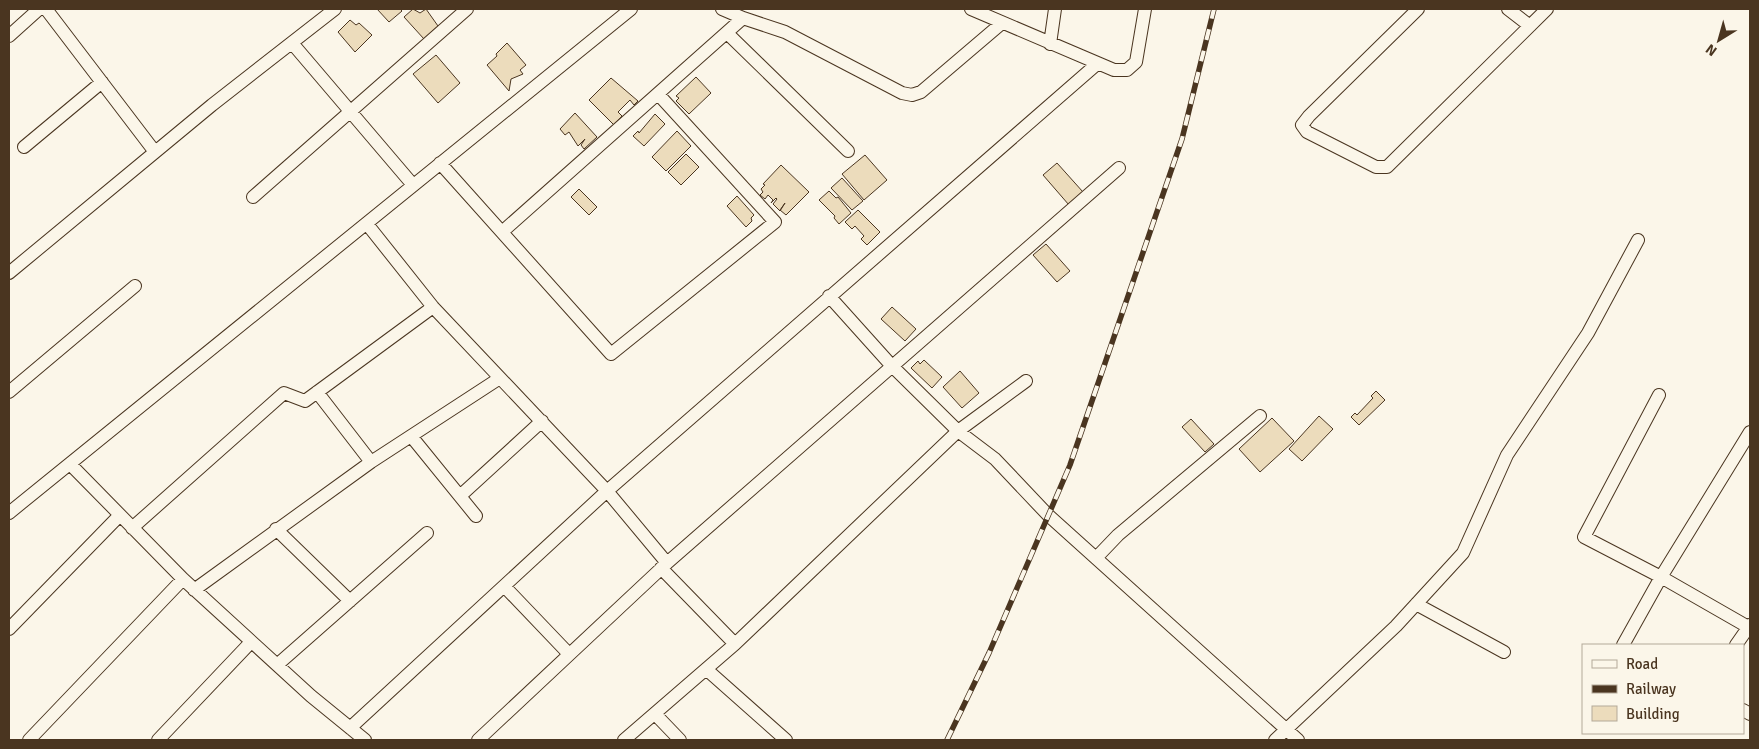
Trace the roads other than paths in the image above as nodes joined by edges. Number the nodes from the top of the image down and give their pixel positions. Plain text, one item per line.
1 (39, 9) edge
2 (46, 9) edge
3 (335, 9) edge
4 (468, 9) edge
5 (631, 9) edge
6 (722, 9) edge
7 (971, 9) edge
8 (1055, 9) edge
9 (1145, 9) edge
10 (1418, 9) edge
11 (1508, 9) edge
12 (1547, 9) edge
13 (996, 17) edge
14 (743, 18) junction
15 (1530, 26) junction
16 (726, 33) junction
17 (9, 36) edge
18 (292, 43) junction
19 (1050, 44) junction
20 (1097, 64) junction
21 (102, 82) junction
22 (658, 94) junction
23 (352, 111) junction
24 (24, 147) dead end
25 (848, 151) dead end
26 (155, 152) junction
27 (440, 163) junction
28 (1119, 168) dead end
29 (414, 185) junction
30 (253, 197) dead end
31 (367, 224) junction
32 (502, 232) junction
33 (1638, 240) dead end
34 (9, 273) edge
35 (135, 286) dead end
36 (829, 296) junction
37 (433, 307) junction
38 (891, 365) junction
39 (500, 378) junction
40 (1026, 381) dead end
41 (9, 392) edge
42 (317, 392) junction
43 (1659, 395) dead end
44 (1260, 416) dead end
45 (542, 421) junction
46 (958, 431) junction
47 (1750, 432) edge
48 (411, 436) junction
49 (372, 462) junction
50 (70, 464) junction
51 (607, 491) junction
52 (460, 496) junction
53 (9, 513) edge
54 (120, 515) junction
55 (476, 516) dead end
56 (132, 528) junction
57 (276, 529) junction
58 (427, 533) dead end
59 (1096, 558) junction
60 (664, 565) junction
61 (1661, 577) junction
62 (183, 579) junction
63 (504, 586) junction
64 (194, 590) junction
65 (350, 601) junction
66 (1416, 604) junction
67 (1750, 626) edge
68 (9, 629) edge
69 (251, 642) junction
70 (735, 644) junction
71 (1624, 644) edge
72 (1737, 644) edge
73 (1504, 652) dead end
74 (569, 654) junction
75 (277, 665) junction
76 (706, 669) junction
77 (655, 714) junction
78 (350, 728) junction
79 (1286, 730) junction
80 (29, 740) edge
81 (158, 740) edge
82 (365, 740) edge
83 (478, 740) edge
84 (624, 740) edge
85 (680, 740) edge
86 (786, 740) edge
87 (1275, 740) edge
88 (1298, 740) edge

1 - 17 street
2 - 21 street
3 - 18 street
4 - 23 street
5 - 27 street
6 - 14 street
7 - 13 street
8 - 19 street
9 - 20 street
10 - 15 street
11 - 15 street
12 - 15 street
13 - 14 street
13 - 19 street
14 - 16 street
16 - 22 street
16 - 25 street
18 - 23 street
18 - 26 street
19 - 20 street
20 - 36 street
21 - 24 street
21 - 26 street
22 - 32 street
22 - 32 street
23 - 29 street
23 - 30 street
26 - 34 street
27 - 29 street
27 - 32 street
28 - 38 street
29 - 31 street
31 - 37 street
31 - 50 street
33 - 66 street
35 - 41 street
36 - 38 street
36 - 51 street
37 - 39 street
37 - 42 street
38 - 46 street
38 - 60 street
39 - 45 street
39 - 48 street
40 - 46 street
42 - 49 street
42 - 56 street
43 - 61 street
44 - 59 street
45 - 51 street
45 - 52 street
46 - 59 street
46 - 70 street
47 - 61 street
48 - 49 street
48 - 52 street
49 - 57 street
50 - 53 street
50 - 54 street
51 - 60 street
51 - 63 street
52 - 55 street
54 - 56 street
54 - 68 street
56 - 62 street
57 - 64 street
57 - 65 street
58 - 65 street
59 - 79 street
60 - 70 street
60 - 74 street
61 - 67 street
61 - 71 street
62 - 64 street
62 - 80 street
63 - 74 street
63 - 78 street
64 - 69 street
65 - 75 street
66 - 73 street
66 - 79 street
67 - 72 street
69 - 75 street
69 - 81 street
70 - 76 street
74 - 83 street
75 - 78 street
76 - 77 street
76 - 86 street
77 - 84 street
77 - 85 street
78 - 82 street
79 - 87 street
79 - 88 street

